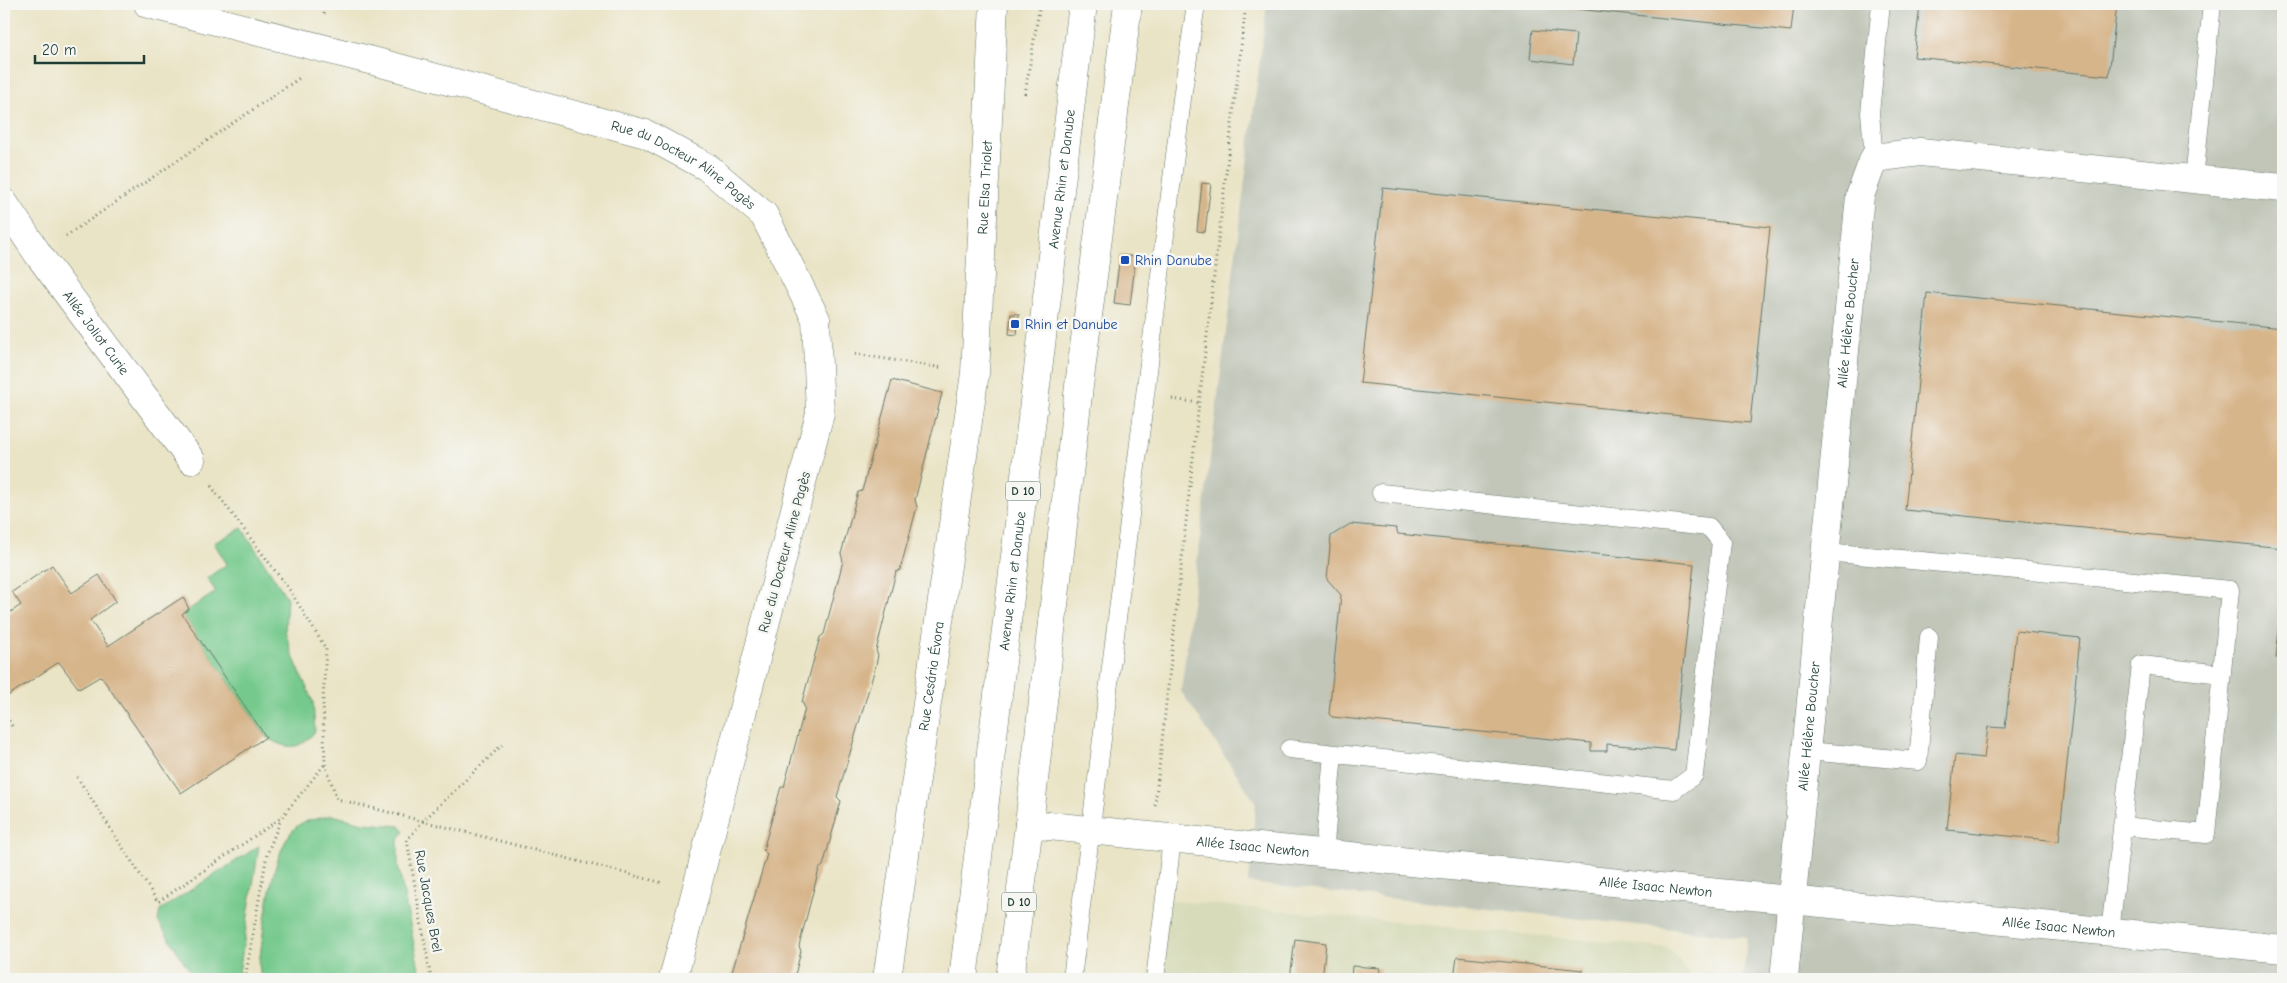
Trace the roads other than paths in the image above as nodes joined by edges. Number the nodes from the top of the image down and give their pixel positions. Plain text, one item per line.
1 (148, 4) edge
2 (994, 4) edge
3 (1083, 4) edge
4 (1128, 4) edge
5 (1196, 4) edge
6 (1881, 4) edge
7 (2212, 4) edge
8 (1874, 158) junction
9 (2194, 180) junction
10 (2283, 188) edge
11 (4, 203) edge
12 (975, 373) joint
13 (190, 460) road end
14 (1381, 493) dead end
15 (1826, 552) junction
16 (1929, 637) dead end
17 (2222, 674) junction
18 (1289, 749) dead end
19 (1807, 752) junction
20 (1333, 754) junction
21 (1030, 824) junction
22 (2122, 826) junction
23 (1090, 831) junction
24 (1172, 840) junction
25 (1324, 854) junction
26 (1792, 900) junction
27 (2110, 932) junction
28 (2283, 949) edge
29 (673, 979) edge
30 (887, 979) edge
31 (963, 979) edge
32 (1010, 979) edge
33 (1072, 979) edge
34 (1155, 979) edge
35 (1784, 979) edge

1 - 29 street, Rue du Docteur Aline Pagès
2 - 12 street, Rue Elsa Triolet
3 - 31 street, Avenue Rhin et Danube / D 10
4 - 21 street, D 10
5 - 23 lane
6 - 8 lane
7 - 9 lane
8 - 9 street
8 - 15 street, Allée Hélène Boucher
9 - 10 street
11 - 13 street, Allée Joliot Curie
12 - 30 street, Rue Cesária Évora
14 - 20 lane
15 - 17 lane
15 - 19 street, Allée Hélène Boucher
16 - 19 lane
17 - 22 lane
17 - 22 lane
18 - 20 lane
19 - 26 street, Allée Hélène Boucher
20 - 25 lane
21 - 23 street, Allée Isaac Newton
21 - 32 street, D 10
22 - 27 lane
23 - 24 street, Allée Isaac Newton
23 - 33 lane
24 - 25 street, Allée Isaac Newton
24 - 34 lane
25 - 26 street, Allée Isaac Newton
26 - 27 street, Allée Isaac Newton
26 - 35 street, Allée Hélène Boucher
27 - 28 street, Allée Isaac Newton

